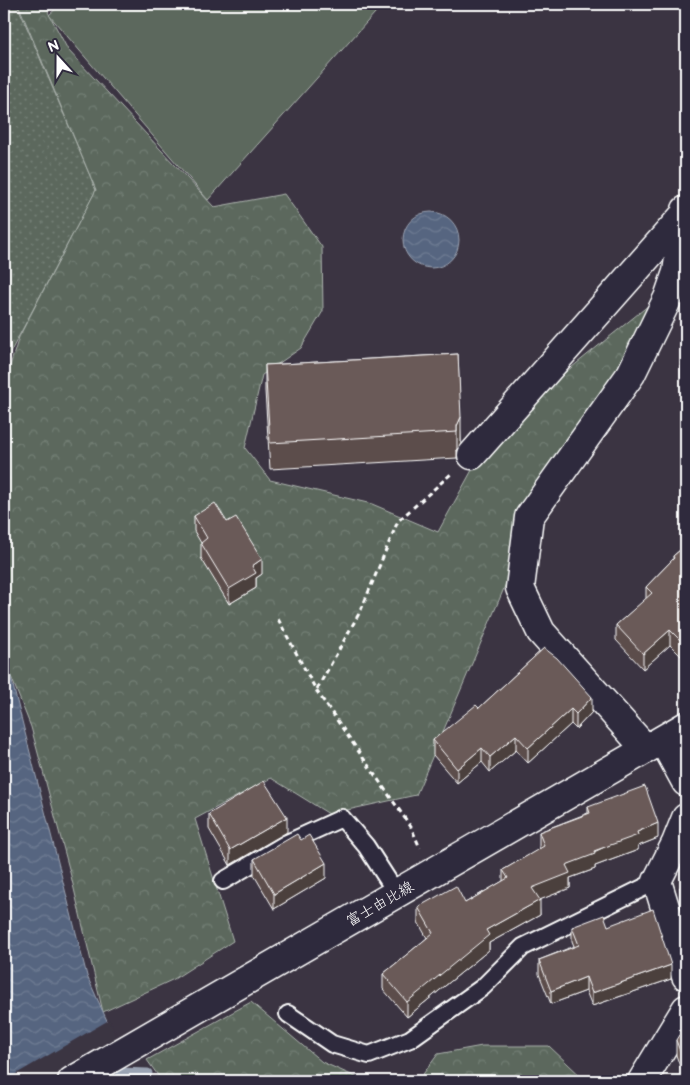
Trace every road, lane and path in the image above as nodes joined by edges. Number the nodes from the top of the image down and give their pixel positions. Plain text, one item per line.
1 (686, 212) edge
2 (682, 271) edge
3 (472, 455) joint
4 (278, 619) dead end
5 (316, 690) junction
6 (686, 726) edge
7 (654, 744) junction
8 (686, 782) edge
9 (686, 818) edge
10 (431, 874) junction
11 (223, 881) dead end
12 (657, 881) junction
13 (397, 894) junction
14 (686, 976) edge
15 (686, 1008) edge
16 (288, 1014) dead end
17 (72, 1081) edge
18 (642, 1081) edge

1 - 2 street
1 - 3 street
2 - 7 street
3 - 5 path
4 - 5 path
5 - 10 path
6 - 7 street, 富士由比線
7 - 8 street
7 - 10 street, 富士由比線
9 - 12 street
10 - 13 street, 富士由比線
11 - 13 lane
12 - 14 street
12 - 16 lane
13 - 17 street, 富士由比線
15 - 18 street

